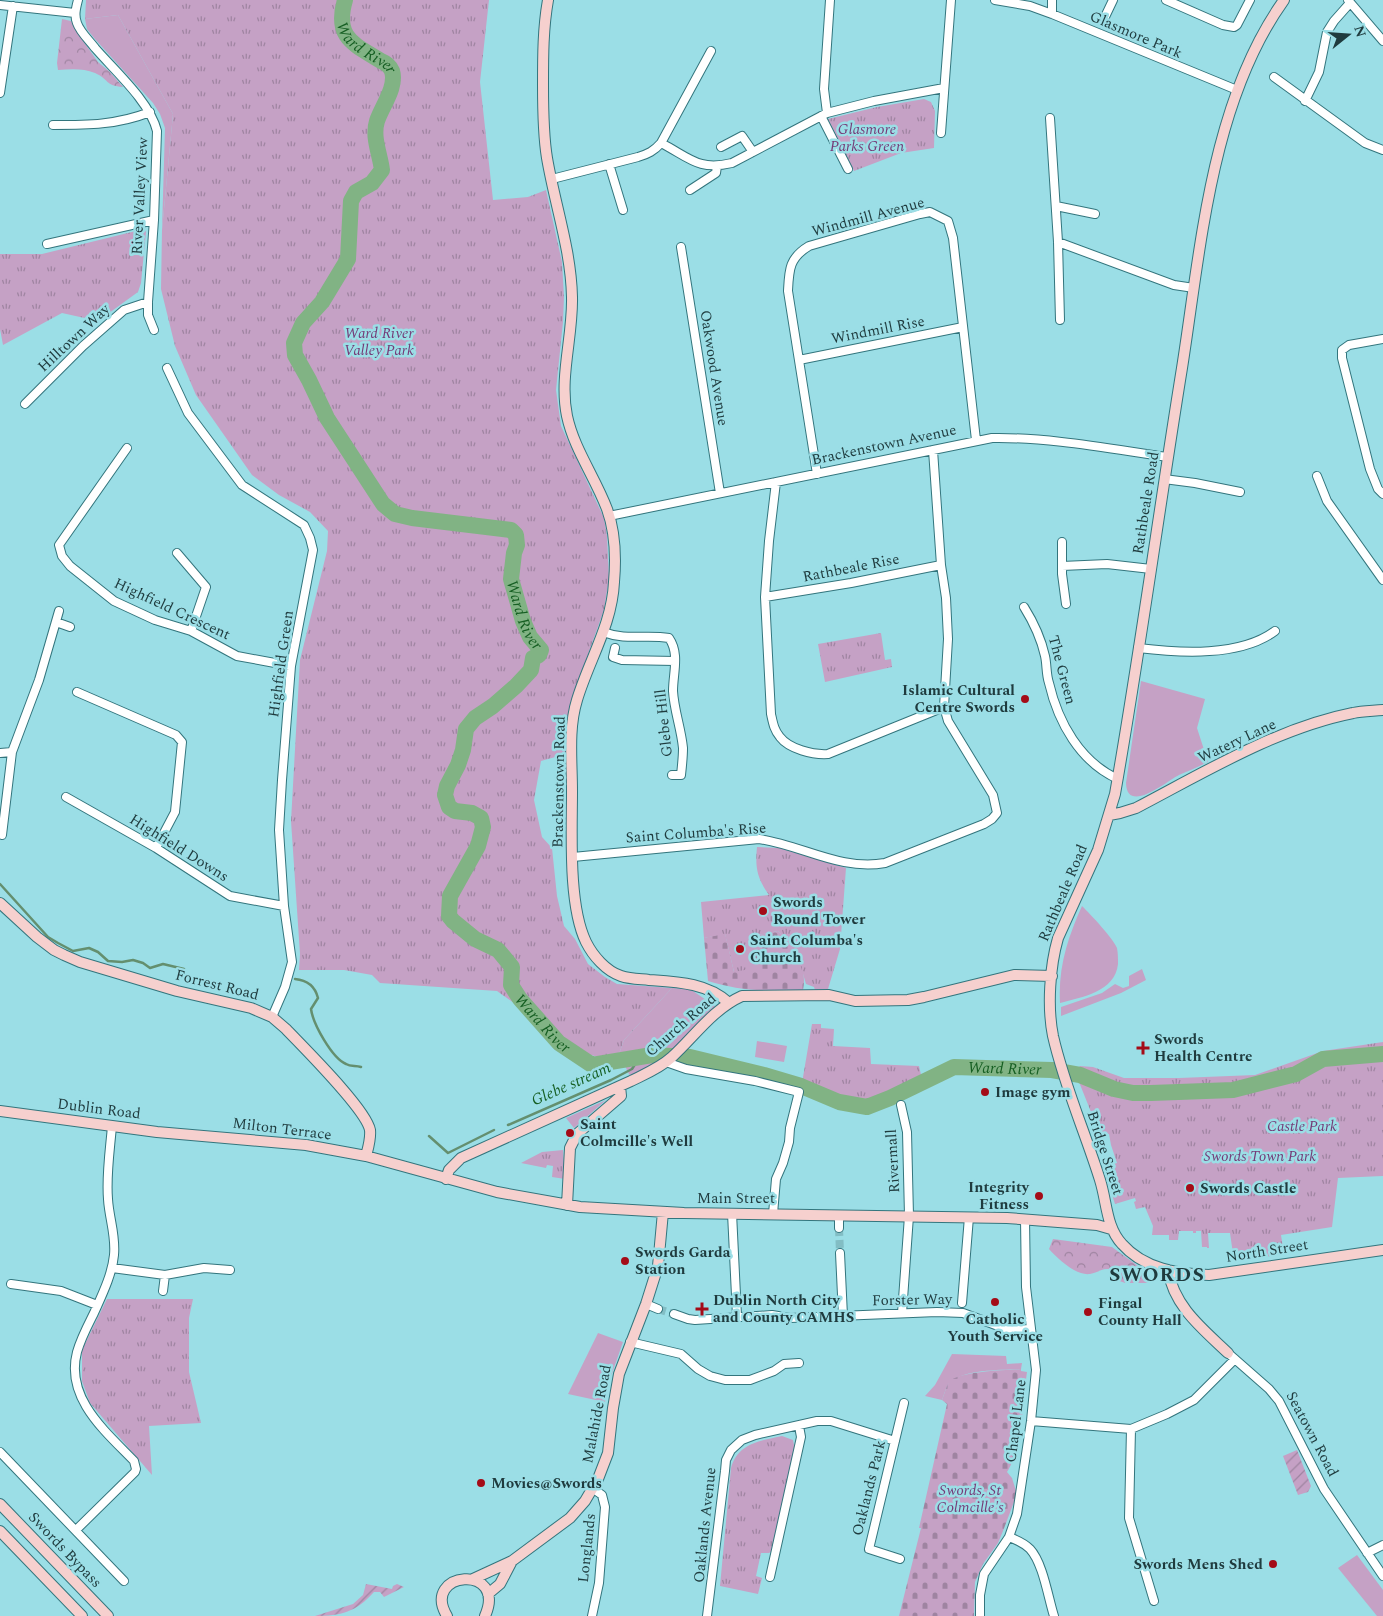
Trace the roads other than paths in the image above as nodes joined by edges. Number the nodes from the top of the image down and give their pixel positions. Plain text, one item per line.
1 (78, 0) edge
2 (548, 0) edge
3 (830, 0) edge
4 (951, 0) edge
5 (995, 0) edge
6 (1052, 0) edge
7 (1114, 0) edge
8 (1166, 0) edge
9 (1250, 0) edge
10 (1284, 0) edge
11 (1349, 2) edge
12 (0, 5) edge
13 (13, 6) junction
14 (75, 13) junction
15 (1052, 14) junction
16 (1103, 21) dead end
17 (1381, 36) edge
18 (711, 51) dead end
19 (1274, 77) dead end
20 (944, 88) junction
21 (1236, 90) junction
22 (0, 93) edge
23 (1305, 100) junction
24 (150, 112) junction
25 (824, 114) junction
26 (1050, 118) dead end
27 (53, 125) dead end
28 (941, 133) dead end
29 (661, 143) junction
30 (721, 147) dead end
31 (1383, 150) edge
32 (753, 152) junction
33 (609, 164) junction
34 (717, 166) junction
35 (848, 169) dead end
36 (552, 179) junction
37 (690, 190) dead end
38 (1056, 206) junction
39 (623, 210) dead end
40 (1095, 214) dead end
41 (154, 220) junction
42 (1058, 242) junction
43 (48, 244) dead end
44 (681, 248) dead end
45 (1194, 288) junction
46 (148, 302) junction
47 (1060, 320) dead end
48 (963, 327) junction
49 (154, 330) dead end
50 (1383, 338) edge
51 (798, 360) junction
52 (167, 368) dead end
53 (25, 404) dead end
54 (976, 440) junction
55 (127, 448) dead end
56 (933, 450) junction
57 (1168, 457) junction
58 (816, 474) junction
59 (1317, 476) dead end
60 (1164, 479) junction
61 (776, 482) junction
62 (1240, 492) dead end
63 (720, 493) junction
64 (1383, 494) edge
65 (609, 516) junction
66 (1062, 542) dead end
67 (177, 553) dead end
68 (941, 565) junction
69 (1062, 566) junction
70 (1151, 569) junction
71 (1383, 580) edge
72 (765, 597) junction
73 (1066, 604) dead end
74 (1024, 607) dead end
75 (59, 611) dead end
76 (56, 622) junction
77 (70, 627) dead end
78 (191, 631) junction
79 (1275, 631) dead end
80 (603, 632) junction
81 (615, 648) dead end
82 (1138, 648) junction
83 (675, 661) junction
84 (291, 666) junction
85 (77, 692) dead end
86 (944, 707) junction
87 (1383, 710) edge
88 (12, 752) junction
89 (0, 753) edge
90 (672, 775) dead end
91 (1118, 779) junction
92 (66, 797) dead end
93 (1109, 815) junction
94 (2, 821) edge
95 (2, 835) dead end
96 (156, 848) junction
97 (573, 857) junction
98 (0, 903) edge
99 (284, 906) junction
100 (1052, 976) junction
101 (729, 1003) junction
102 (272, 1018) junction
103 (668, 1060) junction
104 (1061, 1063) joint
105 (620, 1086) junction
106 (901, 1105) dead end
107 (0, 1111) edge
108 (112, 1126) junction
109 (194, 1135) joint
110 (366, 1156) junction
111 (446, 1178) junction
112 (567, 1205) junction
113 (663, 1212) junction
114 (732, 1213) junction
115 (773, 1214) junction
116 (839, 1215) junction
117 (909, 1216) junction
118 (969, 1217) junction
119 (1026, 1219) junction
120 (839, 1228) tunnel mouth
121 (1112, 1229) junction
122 (1383, 1250) edge
123 (840, 1253) tunnel mouth
124 (112, 1268) junction
125 (230, 1270) dead end
126 (1168, 1270) junction
127 (165, 1275) junction
128 (11, 1284) dead end
129 (163, 1291) dead end
130 (962, 1303) dead end
131 (646, 1304) junction
132 (97, 1305) junction
133 (658, 1308) tunnel mouth
134 (902, 1313) junction
135 (674, 1314) tunnel mouth
136 (737, 1316) junction
137 (843, 1316) junction
138 (1030, 1329) junction
139 (630, 1342) junction
140 (1232, 1356) junction
141 (799, 1362) dead end
142 (904, 1403) dead end
143 (1031, 1421) junction
144 (799, 1426) junction
145 (1131, 1429) junction
146 (895, 1442) junction
147 (0, 1452) edge
148 (592, 1488) junction
149 (0, 1504) edge
150 (76, 1530) junction
151 (0, 1532) edge
152 (1010, 1536) junction
153 (1383, 1545) edge
154 (1367, 1553) junction
155 (900, 1559) dead end
156 (512, 1561) junction
157 (1383, 1576) edge
158 (770, 1577) dead end
159 (473, 1579) junction
160 (124, 1581) dead end
161 (488, 1594) junction
162 (1154, 1601) dead end
163 (82, 1616) edge
164 (108, 1616) edge
165 (447, 1616) edge
166 (485, 1616) edge
167 (592, 1616) edge
168 (708, 1616) edge
169 (980, 1616) edge
170 (1054, 1616) edge

1 - 14 street
2 - 36 main road, Brackenstown Road
3 - 25 street
4 - 20 street
5 - 15 street, Glasmore Park
6 - 15 street
7 - 16 street
8 - 9 street
10 - 21 main road, Rathbeale Road
11 - 17 street
11 - 23 street
12 - 13 street
13 - 14 street
13 - 22 street
14 - 24 street, River Valley View
15 - 21 street, Glasmore Park
18 - 29 street
19 - 23 street
20 - 25 street
20 - 28 street
21 - 45 main road, Rathbeale Road
23 - 31 street
24 - 27 street
24 - 41 street, River Valley View
25 - 32 street
25 - 35 street
26 - 38 street
29 - 33 street
29 - 34 street
30 - 32 street
32 - 34 street
33 - 36 street
33 - 39 street
34 - 37 street
36 - 65 main road, Brackenstown Road
38 - 40 street
38 - 42 street
41 - 43 street
41 - 46 street, River Valley View
42 - 45 street
42 - 47 street
44 - 63 street, Oakwood Avenue
45 - 57 main road, Rathbeale Road
46 - 49 street, River Valley View
46 - 53 street, Hilltown Way
48 - 51 street, Windmill Rise
48 - 51 street, Windmill Avenue
48 - 54 street, Windmill Avenue
50 - 64 street
51 - 58 street, Windmill Avenue
52 - 84 street, Highfield Green
54 - 56 street, Brackenstown Avenue
54 - 57 street, Brackenstown Avenue
55 - 78 street, Highfield Crescent
56 - 58 street, Brackenstown Avenue
56 - 68 street, Saint Columba's Rise
57 - 60 main road, Rathbeale Road
58 - 61 street, Brackenstown Avenue
59 - 71 street
60 - 62 street
60 - 70 main road, Rathbeale Road
61 - 63 street, Brackenstown Avenue
61 - 72 street
63 - 65 street, Brackenstown Avenue
65 - 80 main road, Brackenstown Road
66 - 69 street
67 - 78 street
68 - 72 street, Rathbeale Rise
68 - 86 street, Saint Columba's Rise
69 - 70 street
69 - 73 street
70 - 82 main road, Rathbeale Road
72 - 86 street
74 - 91 street, The Green
75 - 76 street
76 - 77 street
76 - 88 street
78 - 84 street, Highfield Crescent
79 - 82 street
80 - 83 street, Glebe Hill
80 - 97 main road, Brackenstown Road
81 - 83 street
82 - 91 main road, Rathbeale Road
83 - 90 street, Glebe Hill
84 - 99 street, Highfield Green
85 - 96 street
86 - 97 street, Saint Columba's Rise
87 - 93 main road, Watery Lane
88 - 89 street
88 - 94 street
91 - 93 main road, Rathbeale Road
92 - 96 street, Highfield Downs
93 - 100 main road, Rathbeale Road
94 - 95 street
96 - 99 street, Highfield Downs
97 - 101 main road, Brackenstown Road
98 - 102 main road, Forrest Road
99 - 102 street, Highfield Green
100 - 101 main road, Church Road
100 - 104 main road, Rathbeale Road
101 - 103 main road, Church Road
102 - 110 main road, Forrest Road
103 - 105 main road, Church Road
103 - 115 street
104 - 121 main road, Bridge Street
105 - 111 main road, Church Road
105 - 112 main road
106 - 117 street, Rivermall
107 - 108 main road, Dublin Road
108 - 109 main road, Dublin Road
108 - 124 street
109 - 110 main road, Milton Terrace
110 - 111 main road, Main Street
111 - 112 main road, Main Street
112 - 113 main road, Main Street
113 - 114 main road, Main Street
113 - 131 main road, Malahide Road
114 - 115 main road, Main Street
114 - 136 street
115 - 116 main road, Main Street
116 - 117 main road, Main Street
116 - 120 street
117 - 118 main road, Main Street
117 - 134 street, Rivermall
118 - 119 main road, Main Street
118 - 130 street
119 - 121 main road, Main Street
119 - 138 street, Chapel Lane
121 - 126 main road, North Street
122 - 126 main road, North Street
123 - 137 street
124 - 127 street
124 - 132 street
125 - 127 street
126 - 140 main road, Seatown Road
127 - 129 street
128 - 132 street
131 - 133 street
131 - 139 main road, Malahide Road
132 - 150 street
134 - 137 street, Forster Way
134 - 138 street, Forster Way
135 - 136 street, Forster Way
136 - 137 street, Forster Way
138 - 143 street, Chapel Lane
139 - 141 street
139 - 148 main road, Malahide Road
140 - 145 street
140 - 154 street, Seatown Road
142 - 146 street, Oaklands Park
143 - 145 street
143 - 152 street, Chapel Lane
144 - 146 street, Oaklands Avenue
144 - 158 street
144 - 168 street, Oaklands Avenue
145 - 162 street
146 - 155 street, Oaklands Park
147 - 150 street
148 - 156 main road, Malahide Road
148 - 167 street, Longlands
149 - 164 main road, Swords Bypass
150 - 160 street
151 - 163 main road
152 - 169 street, Chapel Lane
152 - 170 street
153 - 154 street
154 - 157 street, Seatown Road
156 - 159 main road, Malahide Road
156 - 161 main road, Malahide Road
159 - 161 main road
159 - 165 main road, Malahide Road
161 - 166 main road

